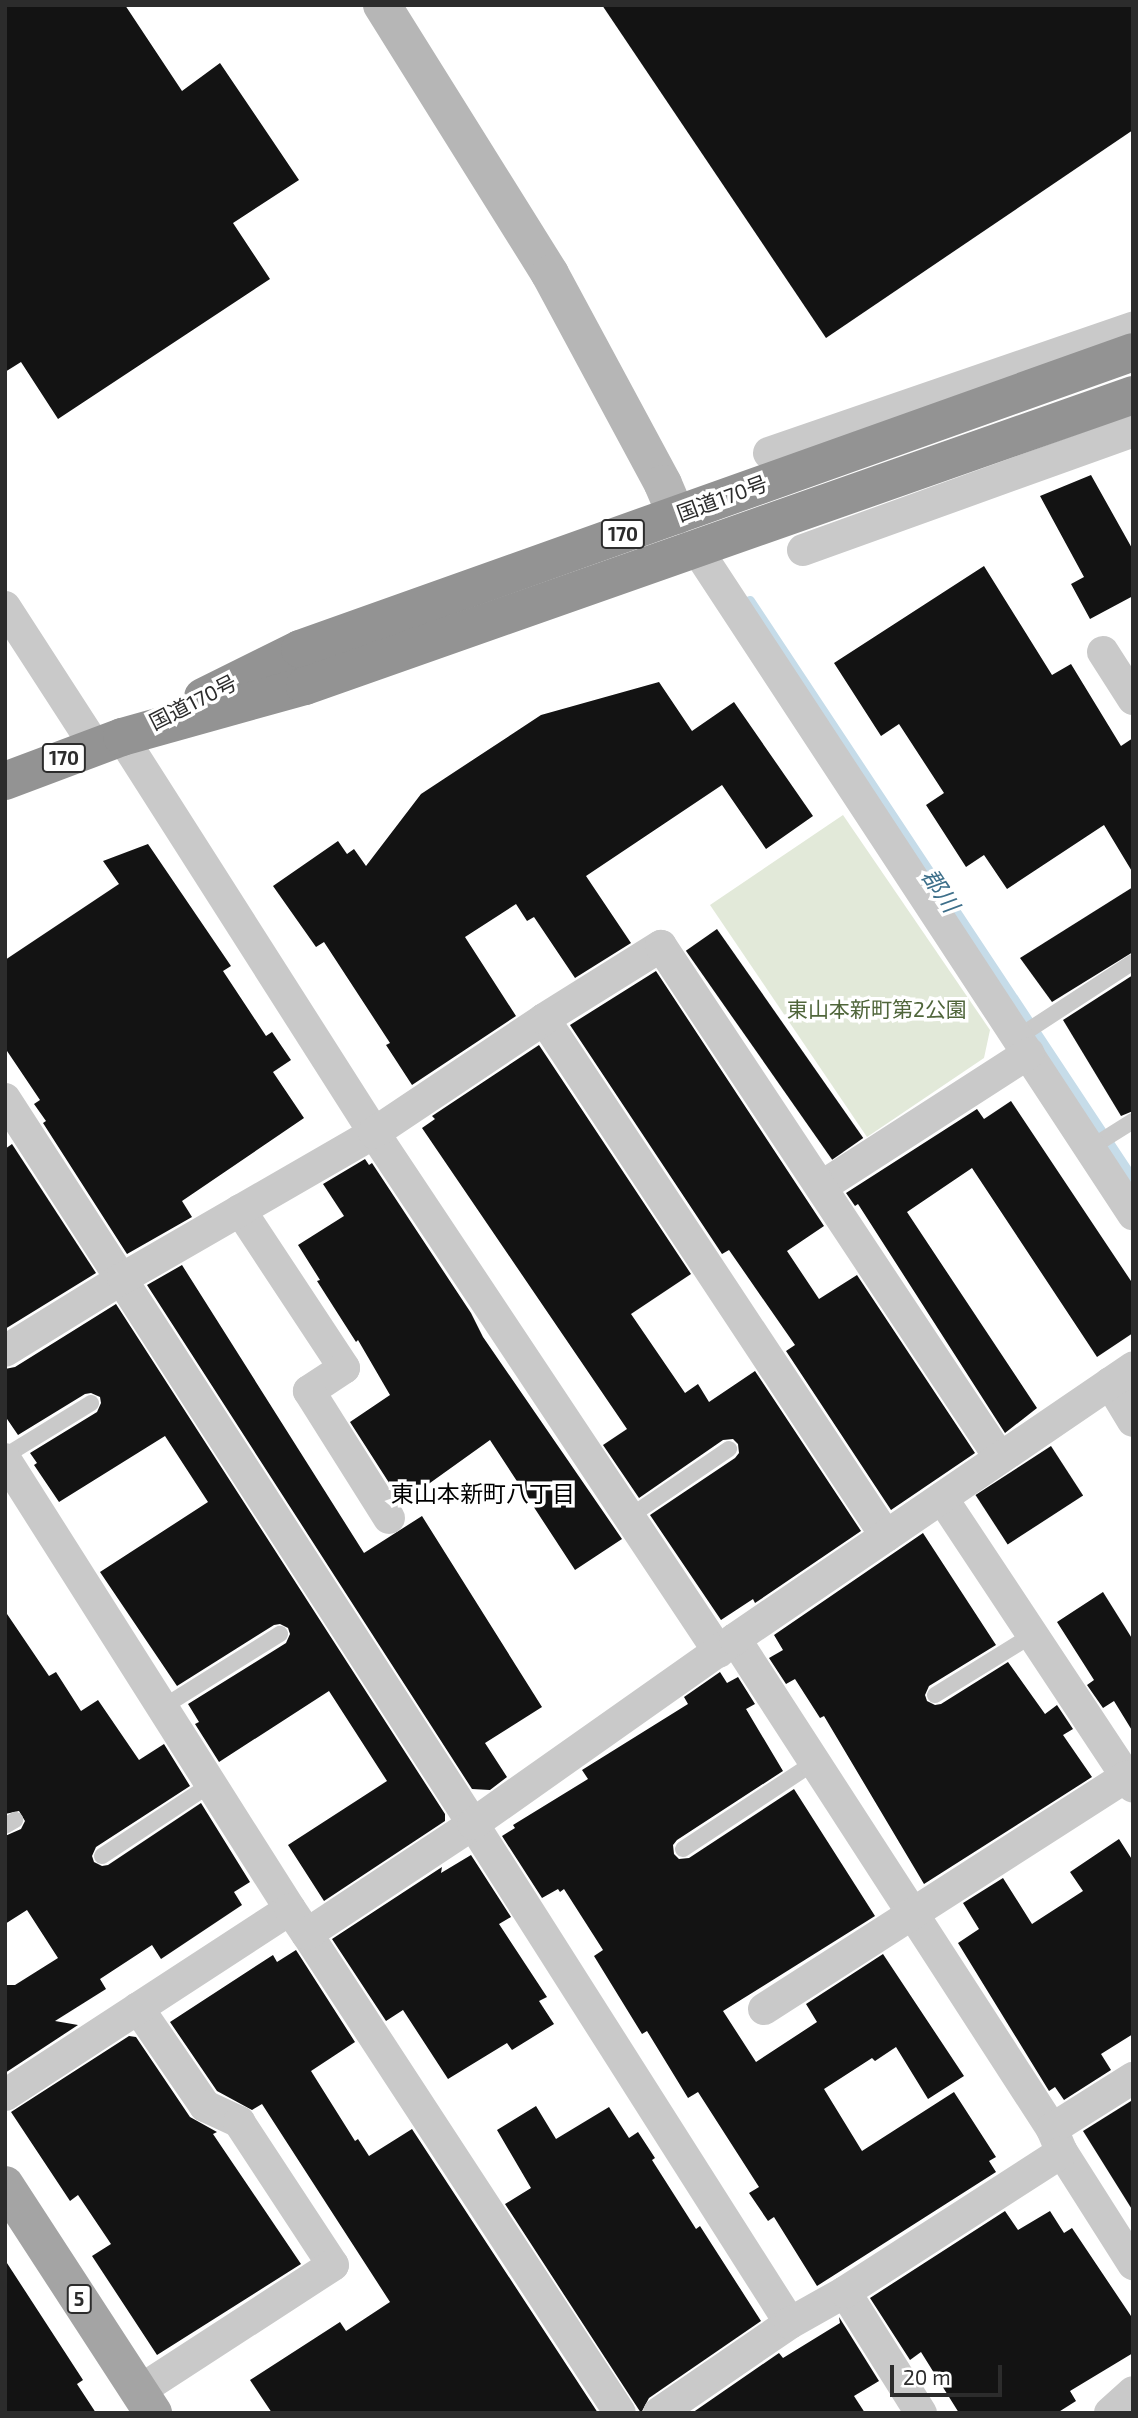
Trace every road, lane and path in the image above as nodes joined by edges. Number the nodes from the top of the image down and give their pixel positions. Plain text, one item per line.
1 (382, 5) edge
2 (1133, 328) edge
3 (1133, 352) edge
4 (1133, 395) edge
5 (1133, 431) edge
6 (769, 453) dead end
7 (676, 515) junction
8 (696, 548) junction
9 (803, 550) dead end
10 (5, 607) edge
11 (1103, 652) dead end
12 (1133, 699) edge
13 (109, 742) junction
14 (5, 781) edge
15 (1133, 962) edge
16 (544, 1019) junction
17 (1023, 1042) junction
18 (5, 1099) edge
19 (1126, 1125) edge
20 (374, 1133) junction
21 (1095, 1144) junction
22 (821, 1187) junction
23 (240, 1210) junction
24 (1133, 1214) edge
25 (123, 1278) junction
26 (5, 1352) edge
27 (1121, 1376) edge
28 (91, 1403) dead end
29 (1133, 1421) edge
30 (729, 1449) dead end
31 (5, 1457) edge
32 (1000, 1458) junction
33 (942, 1498) junction
34 (629, 1517) junction
35 (389, 1518) dead end
36 (886, 1536) junction
37 (280, 1634) dead end
38 (1032, 1634) junction
39 (727, 1645) junction
40 (935, 1695) dead end
41 (163, 1707) junction
42 (815, 1762) junction
43 (1130, 1782) edge
44 (211, 1784) junction
45 (473, 1824) junction
46 (683, 1849) dead end
47 (102, 1856) dead end
48 (913, 1915) junction
49 (299, 1922) junction
50 (138, 2008) junction
51 (764, 2009) dead end
52 (1133, 2078) edge
53 (5, 2095) edge
54 (1057, 2140) junction
55 (5, 2185) edge
56 (1133, 2264) edge
57 (845, 2292) junction
58 (790, 2323) junction
59 (1133, 2392) edge
60 (146, 2402) edge
61 (620, 2413) edge
62 (659, 2413) edge
63 (921, 2413) edge
64 (1110, 2413) edge

1 - 7 street
2 - 6 street
3 - 7 highway, 国道170号 / 170
4 - 8 highway, 国道170号 / 170
5 - 9 street
7 - 13 highway, 国道170号 / 170
8 - 13 highway, 国道170号 / 170
8 - 17 street
10 - 13 street
11 - 12 street
13 - 14 highway, 国道170号 / 170
13 - 20 street
15 - 17 lane
16 - 20 street
16 - 22 street
16 - 36 street
17 - 21 street
17 - 22 street
18 - 25 street
19 - 21 lane
20 - 23 street
20 - 34 street
21 - 24 street
22 - 32 street
23 - 25 street
23 - 35 street
25 - 26 street
25 - 45 street
27 - 29 street
27 - 32 street
28 - 31 lane
30 - 34 lane
31 - 41 street
32 - 33 street
33 - 36 street
33 - 38 street
34 - 39 street
36 - 39 street
37 - 41 lane
38 - 40 lane
38 - 43 street
39 - 42 street
39 - 45 street
41 - 44 street
42 - 46 lane
42 - 48 street
43 - 48 street
44 - 47 lane
44 - 49 street
45 - 49 street
45 - 58 street
48 - 51 street
48 - 54 street
49 - 50 street
49 - 61 street
50 - 53 street
50 - 60 street
52 - 54 street
54 - 56 street
54 - 57 street
55 - 60 main road, 5
57 - 58 street
57 - 63 street
58 - 62 street
59 - 64 street

